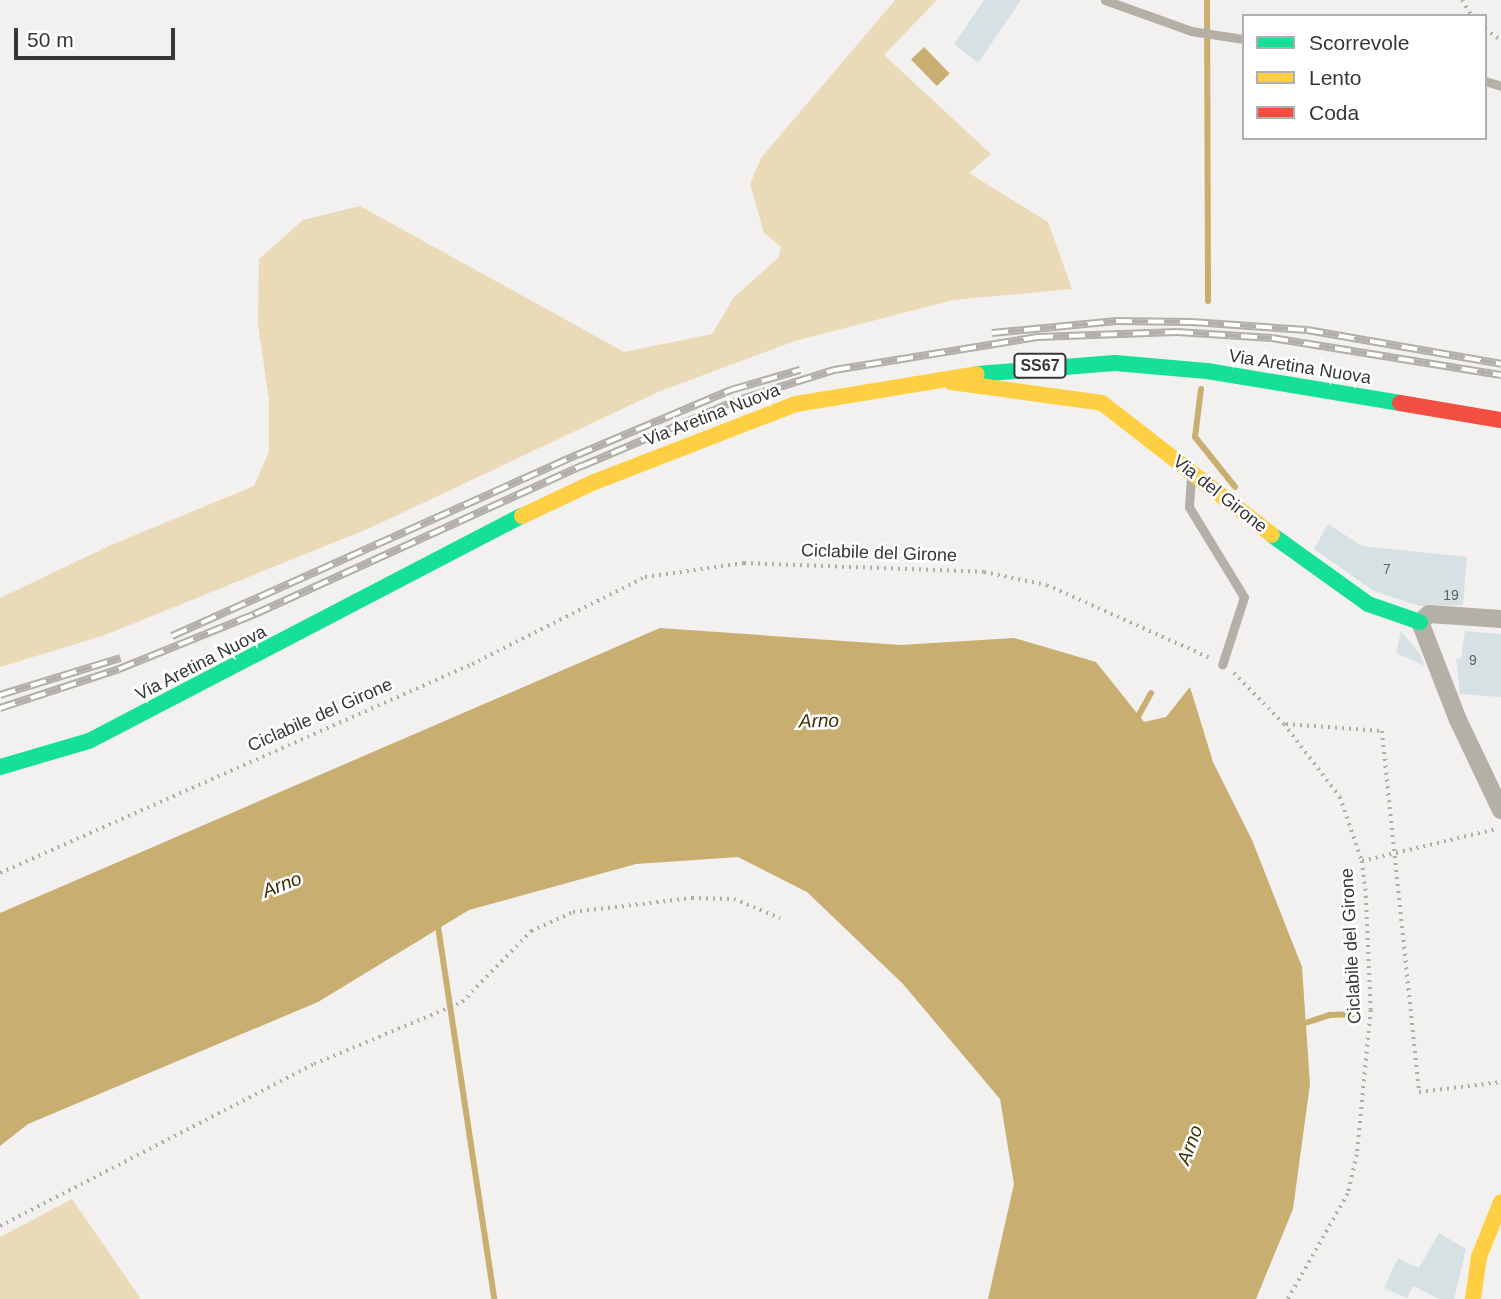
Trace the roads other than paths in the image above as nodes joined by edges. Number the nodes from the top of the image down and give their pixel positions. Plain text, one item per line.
1 (1105, 0) edge
2 (1242, 39) edge
3 (929, 380) junction
4 (1501, 420) edge
5 (1193, 472) junction
6 (1501, 619) edge
7 (1420, 622) junction
8 (1222, 665) road end
9 (0, 767) edge
10 (1501, 810) edge
11 (1501, 1202) edge
12 (1474, 1299) edge

1 - 2 lane
3 - 4 main road, Via Aretina Nuova / SS67
3 - 5 main road, Via del Girone
3 - 9 main road, Via Aretina Nuova / SS67
5 - 7 main road, Via del Girone
5 - 8 lane
6 - 7 street
7 - 10 street
11 - 12 main road

